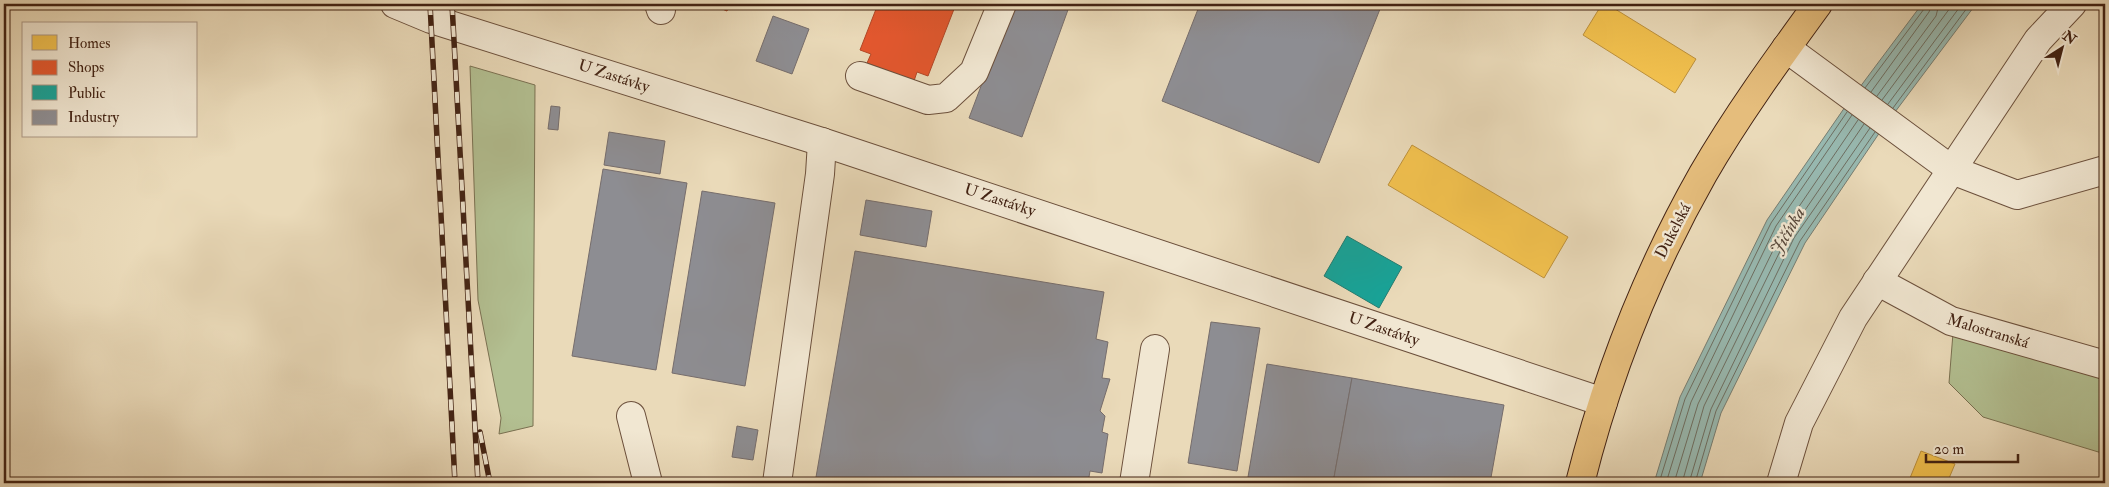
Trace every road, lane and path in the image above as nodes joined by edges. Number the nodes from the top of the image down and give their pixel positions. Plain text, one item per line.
1 (395, 4) edge
2 (1002, 4) edge
3 (1818, 4) edge
4 (2072, 4) edge
5 (1786, 48) junction
6 (860, 76) dead end
7 (822, 142) junction
8 (1952, 170) junction
9 (2105, 170) edge
10 (1877, 281) junction
11 (1155, 349) dead end
12 (2105, 365) edge
13 (1603, 402) junction
14 (631, 416) dead end
15 (648, 483) edge
16 (777, 483) edge
17 (1134, 483) edge
18 (1580, 483) edge
19 (1781, 483) edge

1 - 7 street, U Zastávky
2 - 6 street
3 - 5 main road, Dukelská
4 - 8 street
5 - 8 street
5 - 13 main road, Dukelská
7 - 13 street, U Zastávky
7 - 16 street
8 - 9 street
8 - 10 street
10 - 12 street, Malostranská
10 - 19 street
11 - 17 street
13 - 18 main road, Dukelská
14 - 15 street

